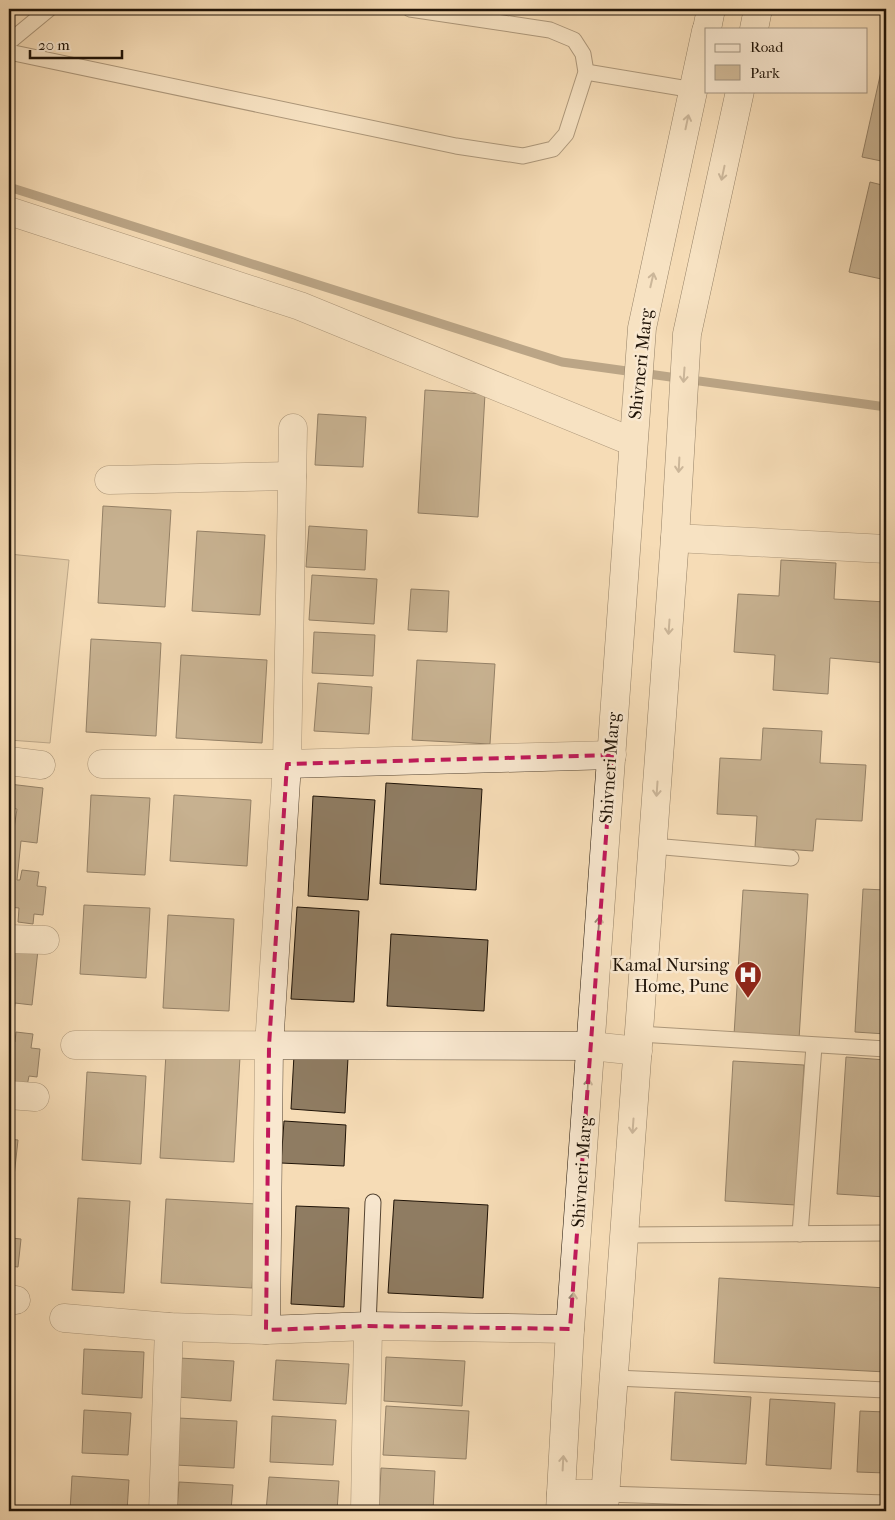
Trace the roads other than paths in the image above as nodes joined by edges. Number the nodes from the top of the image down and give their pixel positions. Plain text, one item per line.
1 (50, 9) edge
2 (410, 9) edge
3 (711, 9) edge
4 (758, 9) edge
5 (706, 28) edge
6 (754, 28) edge
7 (705, 35) edge
8 (9, 42) edge
9 (9, 52) edge
10 (586, 72) junction
11 (694, 90) junction
12 (740, 92) edge
13 (9, 212) edge
14 (293, 428) dead end
15 (633, 442) junction
16 (292, 476) junction
17 (109, 480) dead end
18 (675, 538) junction
19 (886, 548) edge
20 (612, 754) junction
21 (9, 762) edge
22 (102, 764) dead end
23 (287, 764) junction
24 (41, 765) dead end
25 (653, 846) junction
26 (791, 858) dead end
27 (9, 939) edge
28 (45, 940) dead end
29 (639, 1042) junction
30 (75, 1045) dead end
31 (269, 1046) junction
32 (591, 1046) junction
33 (814, 1046) junction
34 (886, 1049) edge
35 (373, 1202) dead end
36 (886, 1233) edge
37 (800, 1234) junction
38 (625, 1235) junction
39 (64, 1318) dead end
40 (368, 1326) junction
41 (169, 1327) junction
42 (266, 1330) junction
43 (570, 1330) junction
44 (615, 1378) junction
45 (886, 1390) edge
46 (604, 1502) edge
47 (560, 1503) edge
48 (886, 1503) edge
49 (767, 1506) edge
50 (163, 1511) edge
51 (365, 1511) edge

1 - 8 lane
2 - 10 lane
3 - 5 street, Shivneri Marg
4 - 6 street
7 - 11 street, Shivneri Marg
9 - 10 lane
10 - 11 lane
15 -> 11 street, Shivneri Marg
12 -> 18 street
13 - 15 street
14 - 16 street
15 - 20 street, Shivneri Marg
16 - 17 street
16 - 23 street
18 - 19 street
18 -> 25 street
20 - 23 street
32 -> 20 street, Shivneri Marg
21 - 24 street
22 - 23 street
23 - 31 street
25 - 26 lane
25 - 29 street
27 - 28 street
29 - 32 street
29 - 33 lane
29 -> 38 street
30 - 31 street
31 - 32 street
31 - 42 street
43 -> 32 street, Shivneri Marg
33 - 34 lane
33 - 37 lane
35 - 40 lane
36 - 37 lane
37 - 38 lane
38 - 44 street
39 - 41 street
40 - 42 street
40 - 43 street
40 - 51 street
41 - 42 street
41 - 50 street
47 -> 43 street, Shivneri Marg
44 - 45 lane
44 - 46 street
46 - 47 street
46 - 49 lane
48 - 49 lane

